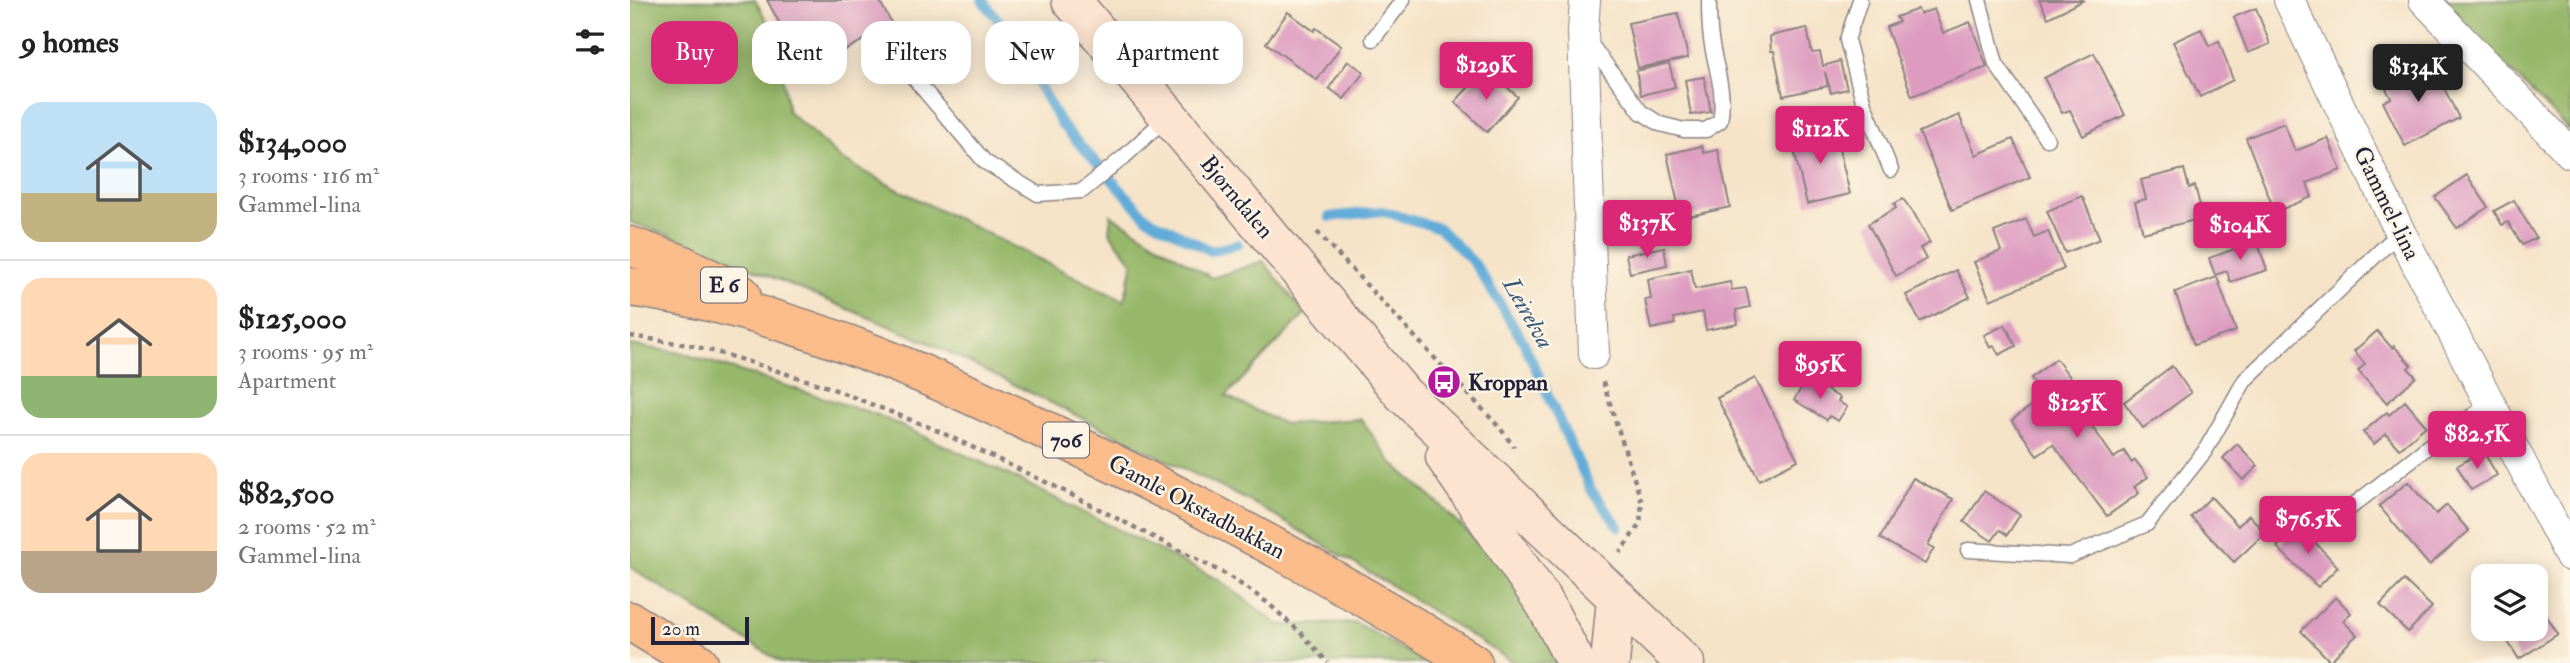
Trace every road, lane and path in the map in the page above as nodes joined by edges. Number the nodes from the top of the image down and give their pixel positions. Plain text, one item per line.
1 (1071, 0) edge
2 (1403, 0) edge
3 (1585, 0) edge
4 (1709, 0) edge
5 (1860, 0) edge
6 (1979, 0) edge
7 (2289, 0) edge
8 (2424, 0) edge
9 (1583, 32) junction
10 (1373, 39) dead end
11 (919, 84) edge
12 (1168, 116) junction
13 (2047, 139) dead end
14 (2570, 153) edge
15 (1891, 170) dead end
16 (1315, 230) dead end
17 (2400, 232) junction
18 (630, 246) edge
19 (630, 287) edge
20 (815, 331) junction
21 (630, 336) edge
22 (1594, 354) joint
23 (1403, 394) junction
24 (2490, 404) junction
25 (1516, 450) dead end
26 (2327, 526) dead end
27 (1968, 550) dead end
28 (2570, 556) edge
29 (1615, 562) dead end
30 (1616, 599) junction
31 (630, 621) edge
32 (699, 663) edge
33 (1328, 663) edge
34 (1473, 663) edge
35 (1576, 663) edge
36 (1610, 663) edge
37 (1685, 663) edge

1 - 12 main road, Bjørndalen
2 - 10 lane
3 - 9 street
4 - 9 lane
5 - 15 lane
6 - 13 lane
7 - 17 street, Gammel-lina
8 - 14 street
9 - 22 street
11 - 12 lane
12 - 23 main road, Bjørndalen
16 - 25 path
17 - 24 street, Gammel-lina
17 - 27 lane
18 - 20 highway, E 6
19 - 20 highway, Gamle Okstadbakkan / 706
20 - 34 highway, Gamle Okstadbakkan / 706
21 - 33 path
22 - 29 path
23 - 30 main road, Bjørndalen
23 - 35 main road, Bjørndalen
24 - 26 lane
24 - 28 street, Gammel-lina
30 - 36 main road
30 - 37 main road, Bjørndalen
31 - 32 highway

